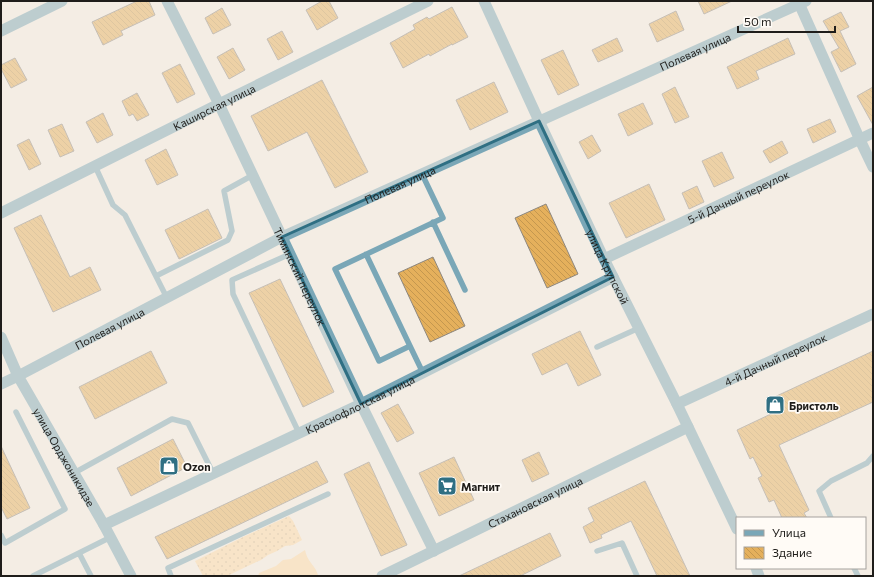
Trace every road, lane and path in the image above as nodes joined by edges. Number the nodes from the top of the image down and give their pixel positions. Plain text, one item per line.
1 (62, 1) edge
2 (167, 1) edge
3 (428, 1) edge
4 (484, 1) edge
5 (801, 2) edge
6 (1, 32) edge
7 (219, 104) junction
8 (539, 121) junction
9 (873, 133) edge
10 (860, 140) junction
11 (95, 166) junction
12 (873, 166) edge
13 (422, 174) junction
14 (253, 175) junction
15 (1, 213) edge
16 (433, 222) junction
17 (282, 237) junction
18 (290, 254) junction
19 (366, 254) junction
20 (604, 259) junction
21 (156, 276) junction
22 (613, 277) junction
23 (465, 290) dead end
24 (167, 298) junction
25 (873, 314) edge
26 (638, 328) junction
27 (1, 337) edge
28 (410, 346) junction
29 (597, 347) dead end
30 (422, 373) junction
31 (18, 376) junction
32 (1, 384) edge
33 (361, 404) junction
34 (677, 404) junction
35 (16, 412) dead end
36 (688, 427) junction
37 (299, 433) junction
38 (873, 456) edge
39 (74, 473) junction
40 (213, 473) junction
41 (328, 494) dead end
42 (831, 517) edge
43 (104, 524) junction
44 (736, 527) edge
45 (1, 535) edge
46 (111, 537) junction
47 (434, 550) junction
48 (597, 551) dead end
49 (79, 553) junction
50 (33, 576) edge
51 (91, 576) edge
52 (131, 576) edge
53 (171, 576) edge
54 (382, 576) edge
55 (637, 576) edge

1 - 6 street
2 - 7 street, Тиминский переулок
3 - 7 street, Каширская улица
4 - 8 street, улица Крупской
5 - 8 street, Полевая улица
5 - 10 street
7 - 11 street, Каширская улица
7 - 14 street, Тиминский переулок
8 - 13 street, Полевая улица
8 - 20 street, улица Крупской
9 - 10 street, 5-й Дачный переулок
10 - 12 street
10 - 20 street, 5-й Дачный переулок
11 - 15 street, Каширская улица
11 - 21 lane
13 - 16 lane
13 - 17 street, Полевая улица
14 - 17 street, Тиминский переулок
14 - 21 lane
16 - 19 lane
16 - 23 lane
17 - 18 street, Тиминский переулок
17 - 24 street, Полевая улица
18 - 33 street, Тиминский переулок
18 - 37 lane
19 - 28 lane
19 - 28 lane
20 - 22 street, улица Крупской
21 - 24 lane
22 - 26 street, улица Крупской
22 - 30 street, Краснофлотская улица
24 - 31 street, Полевая улица
25 - 34 street, 4-й Дачный переулок
26 - 29 lane
26 - 34 street, улица Крупской
27 - 31 street, улица Орджоникидзе
28 - 30 lane
30 - 33 street, Краснофлотская улица
31 - 32 street, Полевая улица
31 - 39 street, улица Орджоникидзе
33 - 37 street, Краснофлотская улица
33 - 47 street, Тиминский переулок
34 - 36 street, улица Крупской
35 - 45 lane
36 - 44 street, улица Крупской
36 - 47 street, Стахановская улица
37 - 40 street, Краснофлотская улица
38 - 42 lane
39 - 40 lane
39 - 43 street, улица Орджоникидзе
40 - 43 street, Краснофлотская улица
41 - 53 lane
43 - 46 street, улица Орджоникидзе
46 - 49 lane
46 - 52 street, улица Орджоникидзе
47 - 54 street, Стахановская улица
48 - 55 lane
49 - 50 lane
49 - 51 lane

